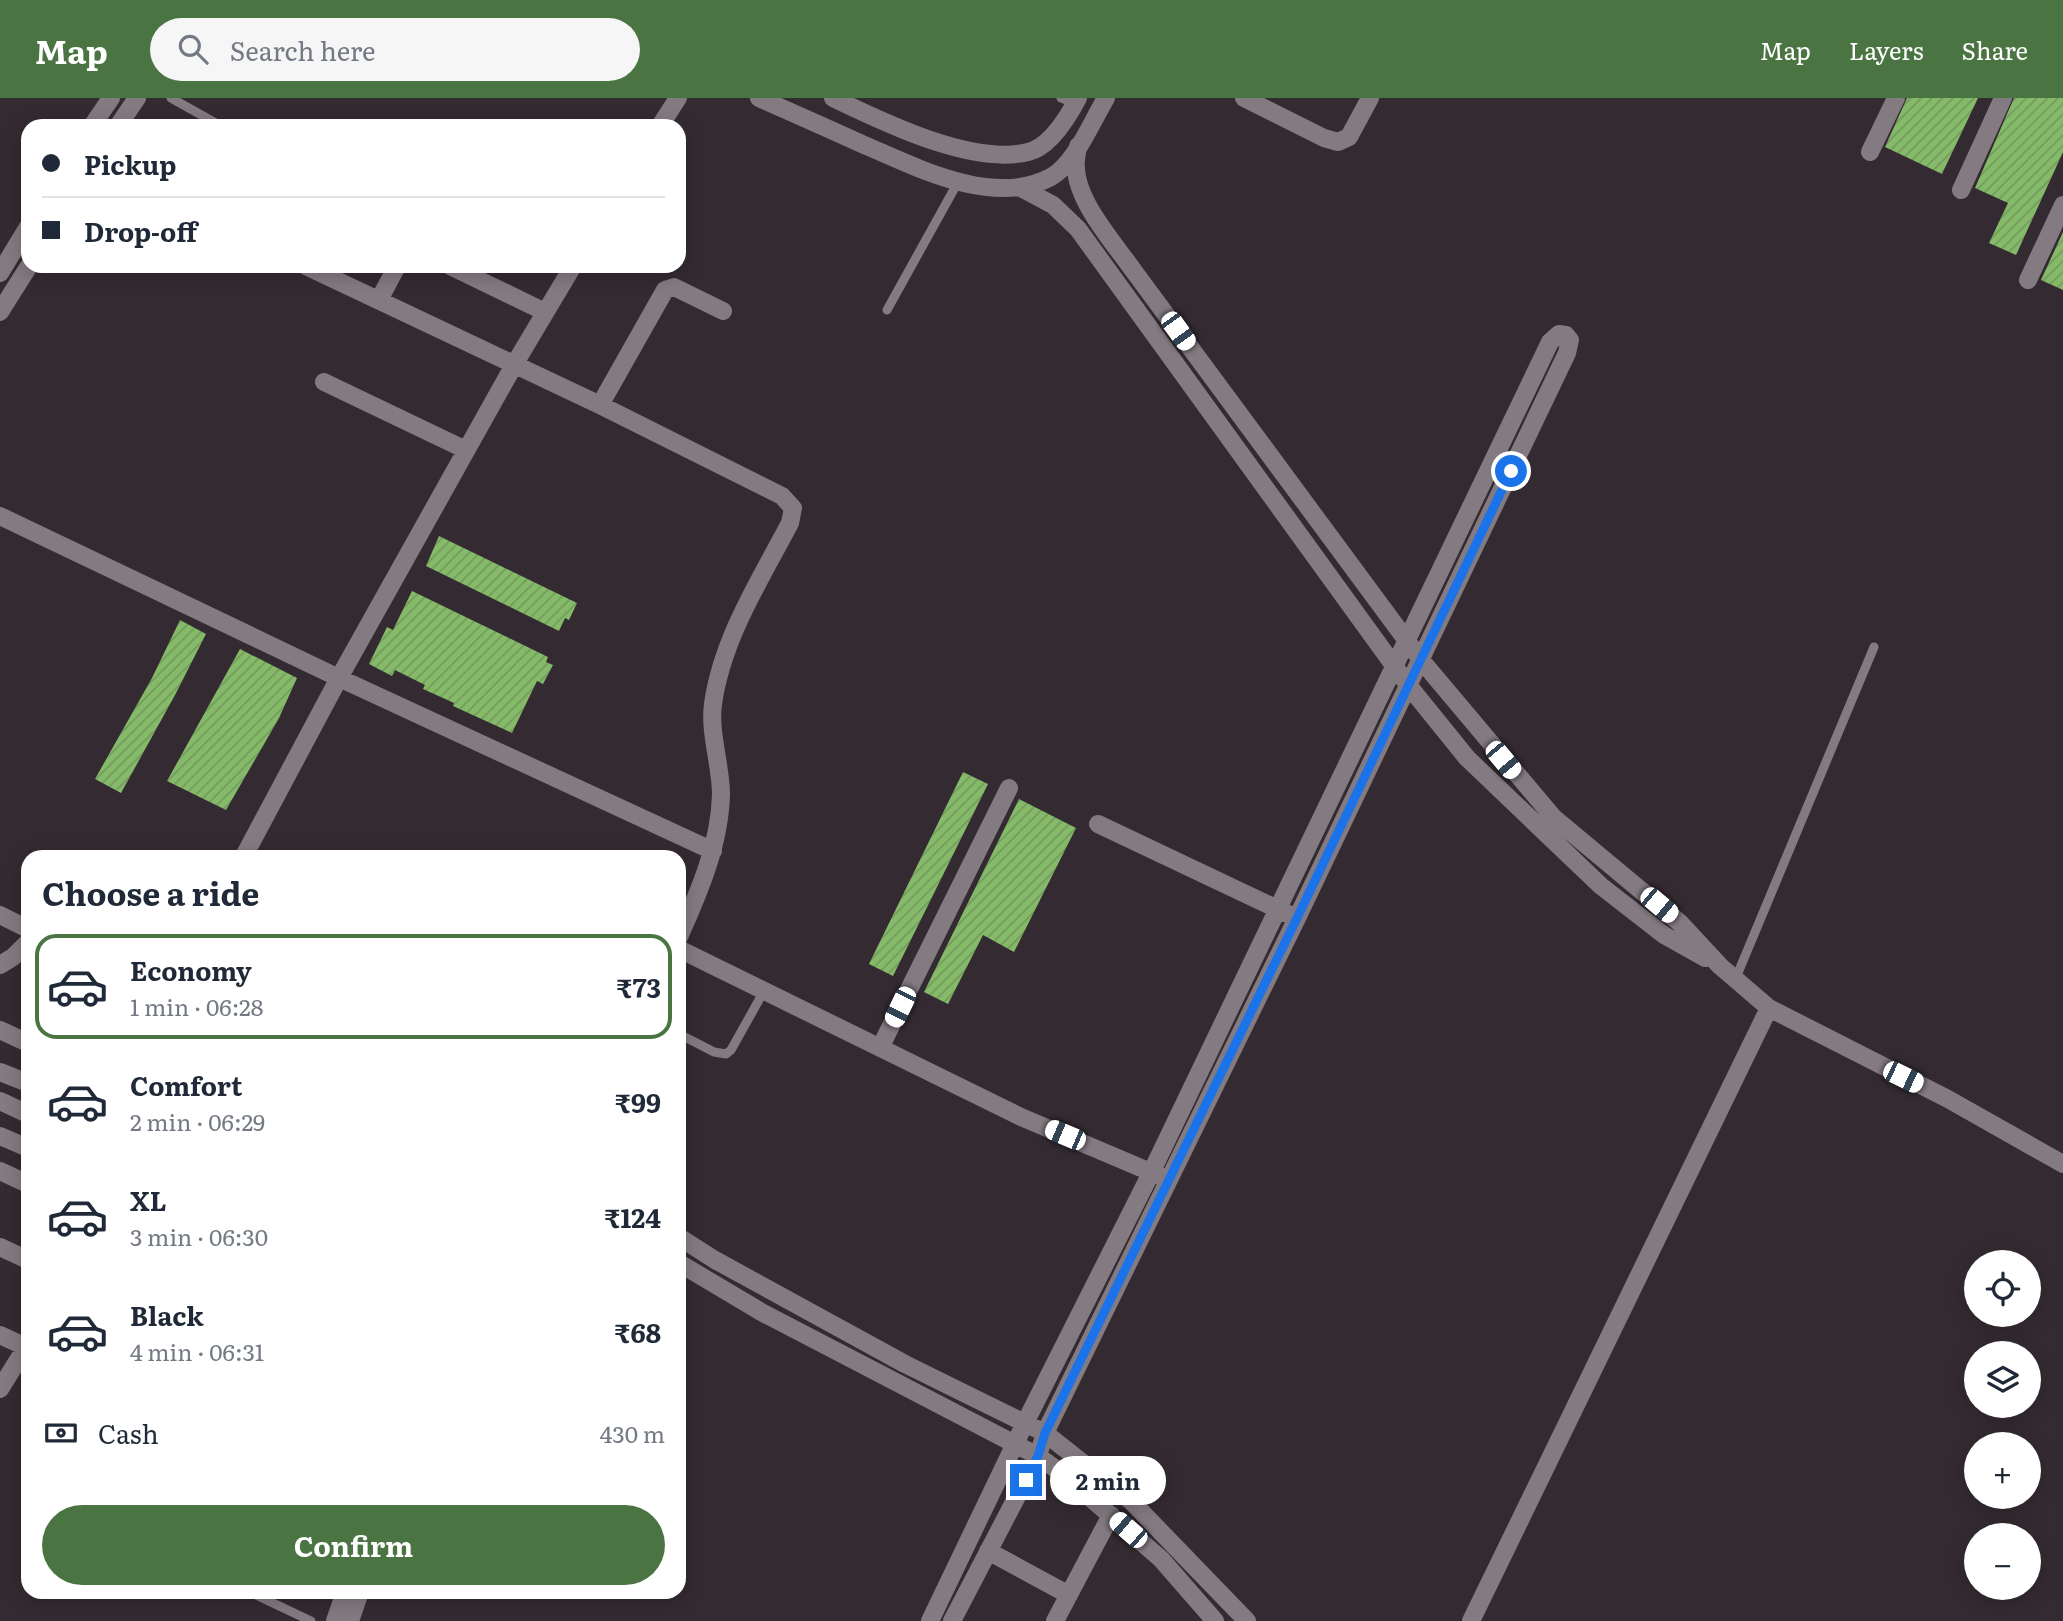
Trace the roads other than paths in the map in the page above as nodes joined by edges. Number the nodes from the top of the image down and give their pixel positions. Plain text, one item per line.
1 (111, 98) edge
2 (137, 98) edge
3 (171, 98) edge
4 (678, 98) edge
5 (758, 98) edge
6 (833, 98) edge
7 (1106, 98) edge
8 (1244, 98) edge
9 (1370, 98) edge
10 (1896, 98) edge
11 (2003, 98) edge
12 (1072, 100) edge
13 (97, 119) edge
14 (123, 119) edge
15 (208, 119) edge
16 (664, 119) edge
17 (1078, 146) junction
18 (1871, 152) dead end
19 (958, 182) junction
20 (1019, 187) junction
21 (1961, 190) dead end
22 (2063, 205) edge
23 (21, 239) edge
24 (0, 273) edge
25 (25, 273) edge
26 (321, 273) edge
27 (393, 273) edge
28 (464, 273) edge
29 (569, 273) edge
30 (2028, 280) dead end
31 (379, 300) junction
32 (887, 310) dead end
33 (723, 311) dead end
34 (0, 312) edge
35 (545, 313) junction
36 (514, 365) junction
37 (324, 382) dead end
38 (600, 405) junction
39 (466, 450) junction
40 (0, 516) edge
41 (1407, 640) junction
42 (1874, 648) dead end
43 (1421, 660) junction
44 (1394, 665) junction
45 (339, 678) junction
46 (1408, 685) junction
47 (1009, 788) dead end
48 (1098, 824) dead end
49 (247, 850) edge
50 (713, 851) junction
51 (1278, 909) junction
52 (0, 915) edge
53 (1297, 918) junction
54 (686, 919) edge
55 (21, 926) edge
56 (21, 949) edge
57 (686, 952) edge
58 (0, 965) edge
59 (1720, 967) junction
60 (1735, 979) junction
61 (764, 990) junction
62 (1769, 1008) junction
63 (0, 1030) edge
64 (686, 1038) edge
65 (21, 1040) edge
66 (880, 1048) junction
67 (0, 1072) edge
68 (21, 1080) edge
69 (0, 1101) edge
70 (21, 1111) edge
71 (0, 1136) edge
72 (21, 1145) edge
73 (2063, 1164) edge
74 (0, 1171) edge
75 (1152, 1173) junction
76 (1169, 1180) junction
77 (21, 1181) edge
78 (686, 1241) edge
79 (0, 1247) edge
80 (21, 1257) edge
81 (686, 1267) edge
82 (0, 1335) edge
83 (21, 1344) edge
84 (21, 1356) edge
85 (0, 1390) edge
86 (1025, 1423) junction
87 (1045, 1433) junction
88 (1016, 1444) junction
89 (1038, 1456) junction
90 (1111, 1516) junction
91 (989, 1551) junction
92 (1069, 1595) junction
93 (265, 1599) edge
94 (343, 1599) edge
95 (358, 1599) edge
96 (311, 1621) edge
97 (335, 1621) edge
98 (350, 1621) edge
99 (930, 1621) edge
100 (952, 1621) edge
101 (1055, 1621) edge
102 (1215, 1621) edge
103 (1247, 1621) edge
104 (1471, 1621) edge

1 - 13 street
2 - 14 street
3 - 15 lane
4 - 16 street
5 - 19 street
6 - 12 street
7 - 17 street
8 - 9 street
10 - 18 street
11 - 21 street
17 - 20 street
17 - 41 street
19 - 20 street
19 - 32 lane
20 - 44 street
22 - 30 street
23 - 24 street
25 - 34 street
26 - 31 street
27 - 31 street
28 - 35 street
29 - 35 street
31 - 36 street
33 - 38 street
35 - 36 street
36 - 38 street
36 - 39 street
37 - 39 street
38 - 50 street
39 - 45 street
40 - 45 street
41 - 43 street
41 - 43 street
41 - 44 street
42 - 60 lane
43 - 46 street
43 - 59 street
44 - 46 street
44 - 51 street
45 - 49 street
45 - 50 street
46 - 53 street
46 - 59 street
47 - 66 street
48 - 51 street
50 - 54 street
51 - 53 street
51 - 75 street
52 - 55 street
53 - 76 street
56 - 58 street
57 - 61 street
59 - 60 street
60 - 62 street
61 - 64 lane
61 - 66 street
62 - 73 street
62 - 104 street
63 - 65 street
66 - 75 street
67 - 68 street
69 - 70 street
71 - 72 street
74 - 77 street
75 - 76 street
75 - 86 street
76 - 87 street
78 - 86 street
79 - 80 street
81 - 88 street
82 - 83 street
84 - 85 street
86 - 87 street
86 - 88 street
87 - 89 street
87 - 103 street
88 - 89 street
88 - 99 street
89 - 90 street
89 - 91 street
90 - 92 street
90 - 102 street
91 - 92 street
91 - 100 street
92 - 101 street
93 - 96 lane
94 - 97 street
95 - 98 street

